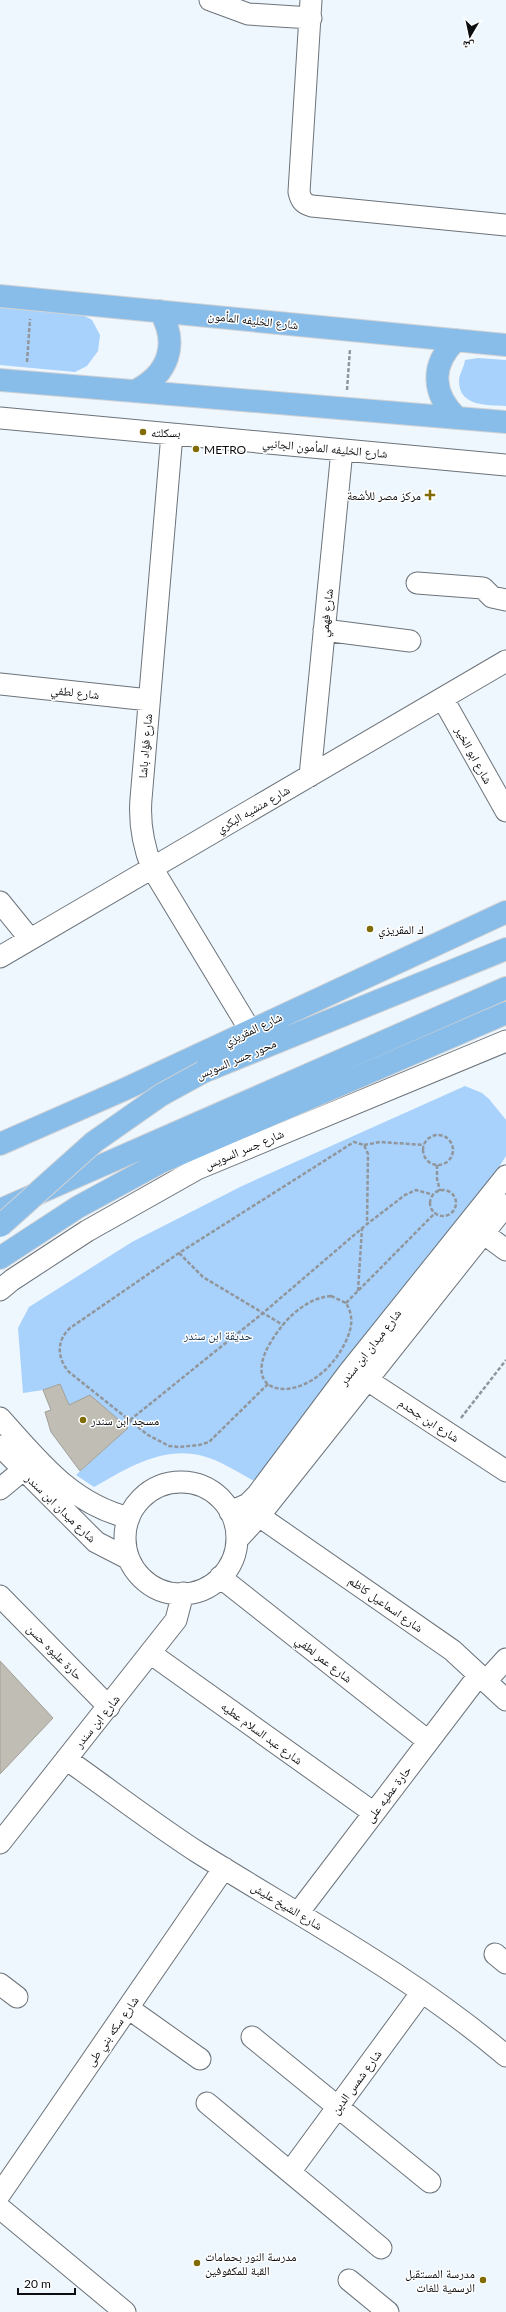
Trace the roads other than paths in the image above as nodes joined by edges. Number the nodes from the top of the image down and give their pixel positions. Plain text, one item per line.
1 (210, 0) edge
2 (311, 9) edge
3 (506, 225) edge
4 (0, 296) edge
5 (160, 311) junction
6 (456, 340) junction
7 (506, 345) edge
8 (0, 380) edge
9 (135, 391) junction
10 (0, 418) edge
11 (457, 418) junction
12 (506, 422) edge
13 (172, 434) junction
14 (342, 450) junction
15 (506, 465) edge
16 (417, 583) dead end
17 (506, 600) edge
18 (324, 630) junction
19 (410, 640) dead end
20 (506, 661) edge
21 (0, 684) edge
22 (442, 699) junction
23 (150, 700) junction
24 (310, 776) junction
25 (506, 811) edge
26 (152, 868) junction
27 (0, 902) edge
28 (506, 912) edge
29 (30, 939) junction
30 (506, 949) edge
31 (0, 957) edge
32 (506, 988) edge
33 (506, 1013) edge
34 (250, 1030) junction
35 (506, 1041) edge
36 (0, 1144) edge
37 (506, 1176) edge
38 (506, 1205) edge
39 (0, 1210) edge
40 (0, 1226) edge
41 (483, 1233) junction
42 (506, 1250) edge
43 (0, 1258) edge
44 (0, 1290) edge
45 (359, 1375) junction
46 (0, 1418) edge
47 (0, 1446) edge
48 (23, 1470) junction
49 (506, 1471) edge
50 (0, 1489) edge
51 (230, 1512) junction
52 (259, 1516) junction
53 (128, 1518) junction
54 (237, 1540) junction
55 (129, 1559) junction
56 (220, 1577) junction
57 (182, 1593) junction
58 (0, 1596) edge
59 (150, 1653) junction
60 (506, 1659) edge
61 (483, 1678) junction
62 (506, 1700) edge
63 (109, 1707) junction
64 (428, 1741) junction
65 (66, 1760) junction
66 (374, 1813) junction
67 (0, 1843) edge
68 (224, 1868) junction
69 (298, 1913) junction
70 (0, 1984) edge
71 (422, 1992) junction
72 (17, 1997) dead end
73 (128, 2008) junction
74 (252, 2037) dead end
75 (506, 2056) edge
76 (200, 2059) dead end
77 (207, 2103) dead end
78 (338, 2107) junction
79 (290, 2172) junction
80 (430, 2182) dead end
81 (0, 2194) edge
82 (0, 2208) edge
83 (381, 2248) dead end
84 (349, 2280) dead end
85 (124, 2312) edge
86 (388, 2312) edge

1 - 2 street
2 - 3 street
4 - 5 main road, شارع الخليفه المأمون
5 - 6 main road, شارع الخليفه المأمون
5 - 9 main road
6 - 7 main road, شارع الخليفه المأمون
6 - 11 main road
8 - 9 main road
9 - 11 main road
10 - 13 street, شارع الخليفه المأمون الجانبي
11 - 12 main road
13 - 14 street, شارع الخليفه المأمون الجانبي
13 - 23 street, شارع فؤاد باشا
14 - 15 street, شارع الخليفه المأمون الجانبي
14 - 18 street, شارع فهمي
16 - 17 street
18 - 19 street
18 - 24 street, شارع فهمي
20 - 22 street, شارع منشيه البكري
21 - 23 street, شارع لطفي
22 - 24 street, شارع منشيه البكري
22 - 25 street, شارع ابو الخير
23 - 26 street, شارع فؤاد باشا
24 - 26 street, شارع منشيه البكري
26 - 29 street, شارع منشيه البكري
26 - 34 street, شارع فؤاد باشا
27 - 29 street
28 - 34 main road, شارع المقريزي
29 - 31 street, شارع منشيه البكري
30 - 40 main road, محور جسر السويس, bridge
32 - 39 main road
33 - 43 main road
34 - 36 main road, شارع المقريزي
35 - 44 street, شارع جسر السويس
37 - 45 street, شارع ميدان ابن سندر
38 - 41 street, شارع ميدان ابن سندر
41 - 42 street
41 - 45 street, شارع ميدان ابن سندر
45 - 49 street, شارع ابن جحدم
45 - 51 street, شارع ميدان ابن سندر
45 - 52 street, شارع ميدان ابن سندر
46 - 53 street, شارع ميدان ابن سندر
47 - 48 street, شارع ميدان ابن سندر
48 - 50 street
48 - 55 street, شارع ميدان ابن سندر
51 - 53 street
51 - 54 street
52 - 54 street, شارع ميدان ابن سندر
52 - 61 street, شارع اسماعيل كاظم
53 - 55 street
54 - 56 street
55 - 57 street
56 - 57 street
56 - 64 street, شارع عمر لطفي
57 - 59 street, شارع ابن سندر
58 - 63 street, حارة عليوه حسن
59 - 63 street, شارع ابن سندر
59 - 66 street, شارع عبد السلام عطيه
60 - 61 street, حارة عطيه على
61 - 62 street, شارع اسماعيل كاظم
61 - 64 street, حارة عطيه على
63 - 65 street, شارع ابن سندر
64 - 66 street, حارة عطيه على
65 - 67 street, شارع ابن سندر
65 - 68 street, شارع الشيخ عليش
66 - 69 street, حارة عطيه على
68 - 69 street, شارع الشيخ عليش
68 - 73 street, شارع سكه بني طى
69 - 71 street, شارع الشيخ عليش
70 - 72 street
71 - 75 street, شارع الشيخ عليش
71 - 78 street, شارع شمس الدين
73 - 76 street
73 - 81 street, شارع سكه بني طى
74 - 78 street
77 - 79 street
78 - 79 street, شارع شمس الدين
78 - 80 street
79 - 83 street
82 - 85 street
84 - 86 street

